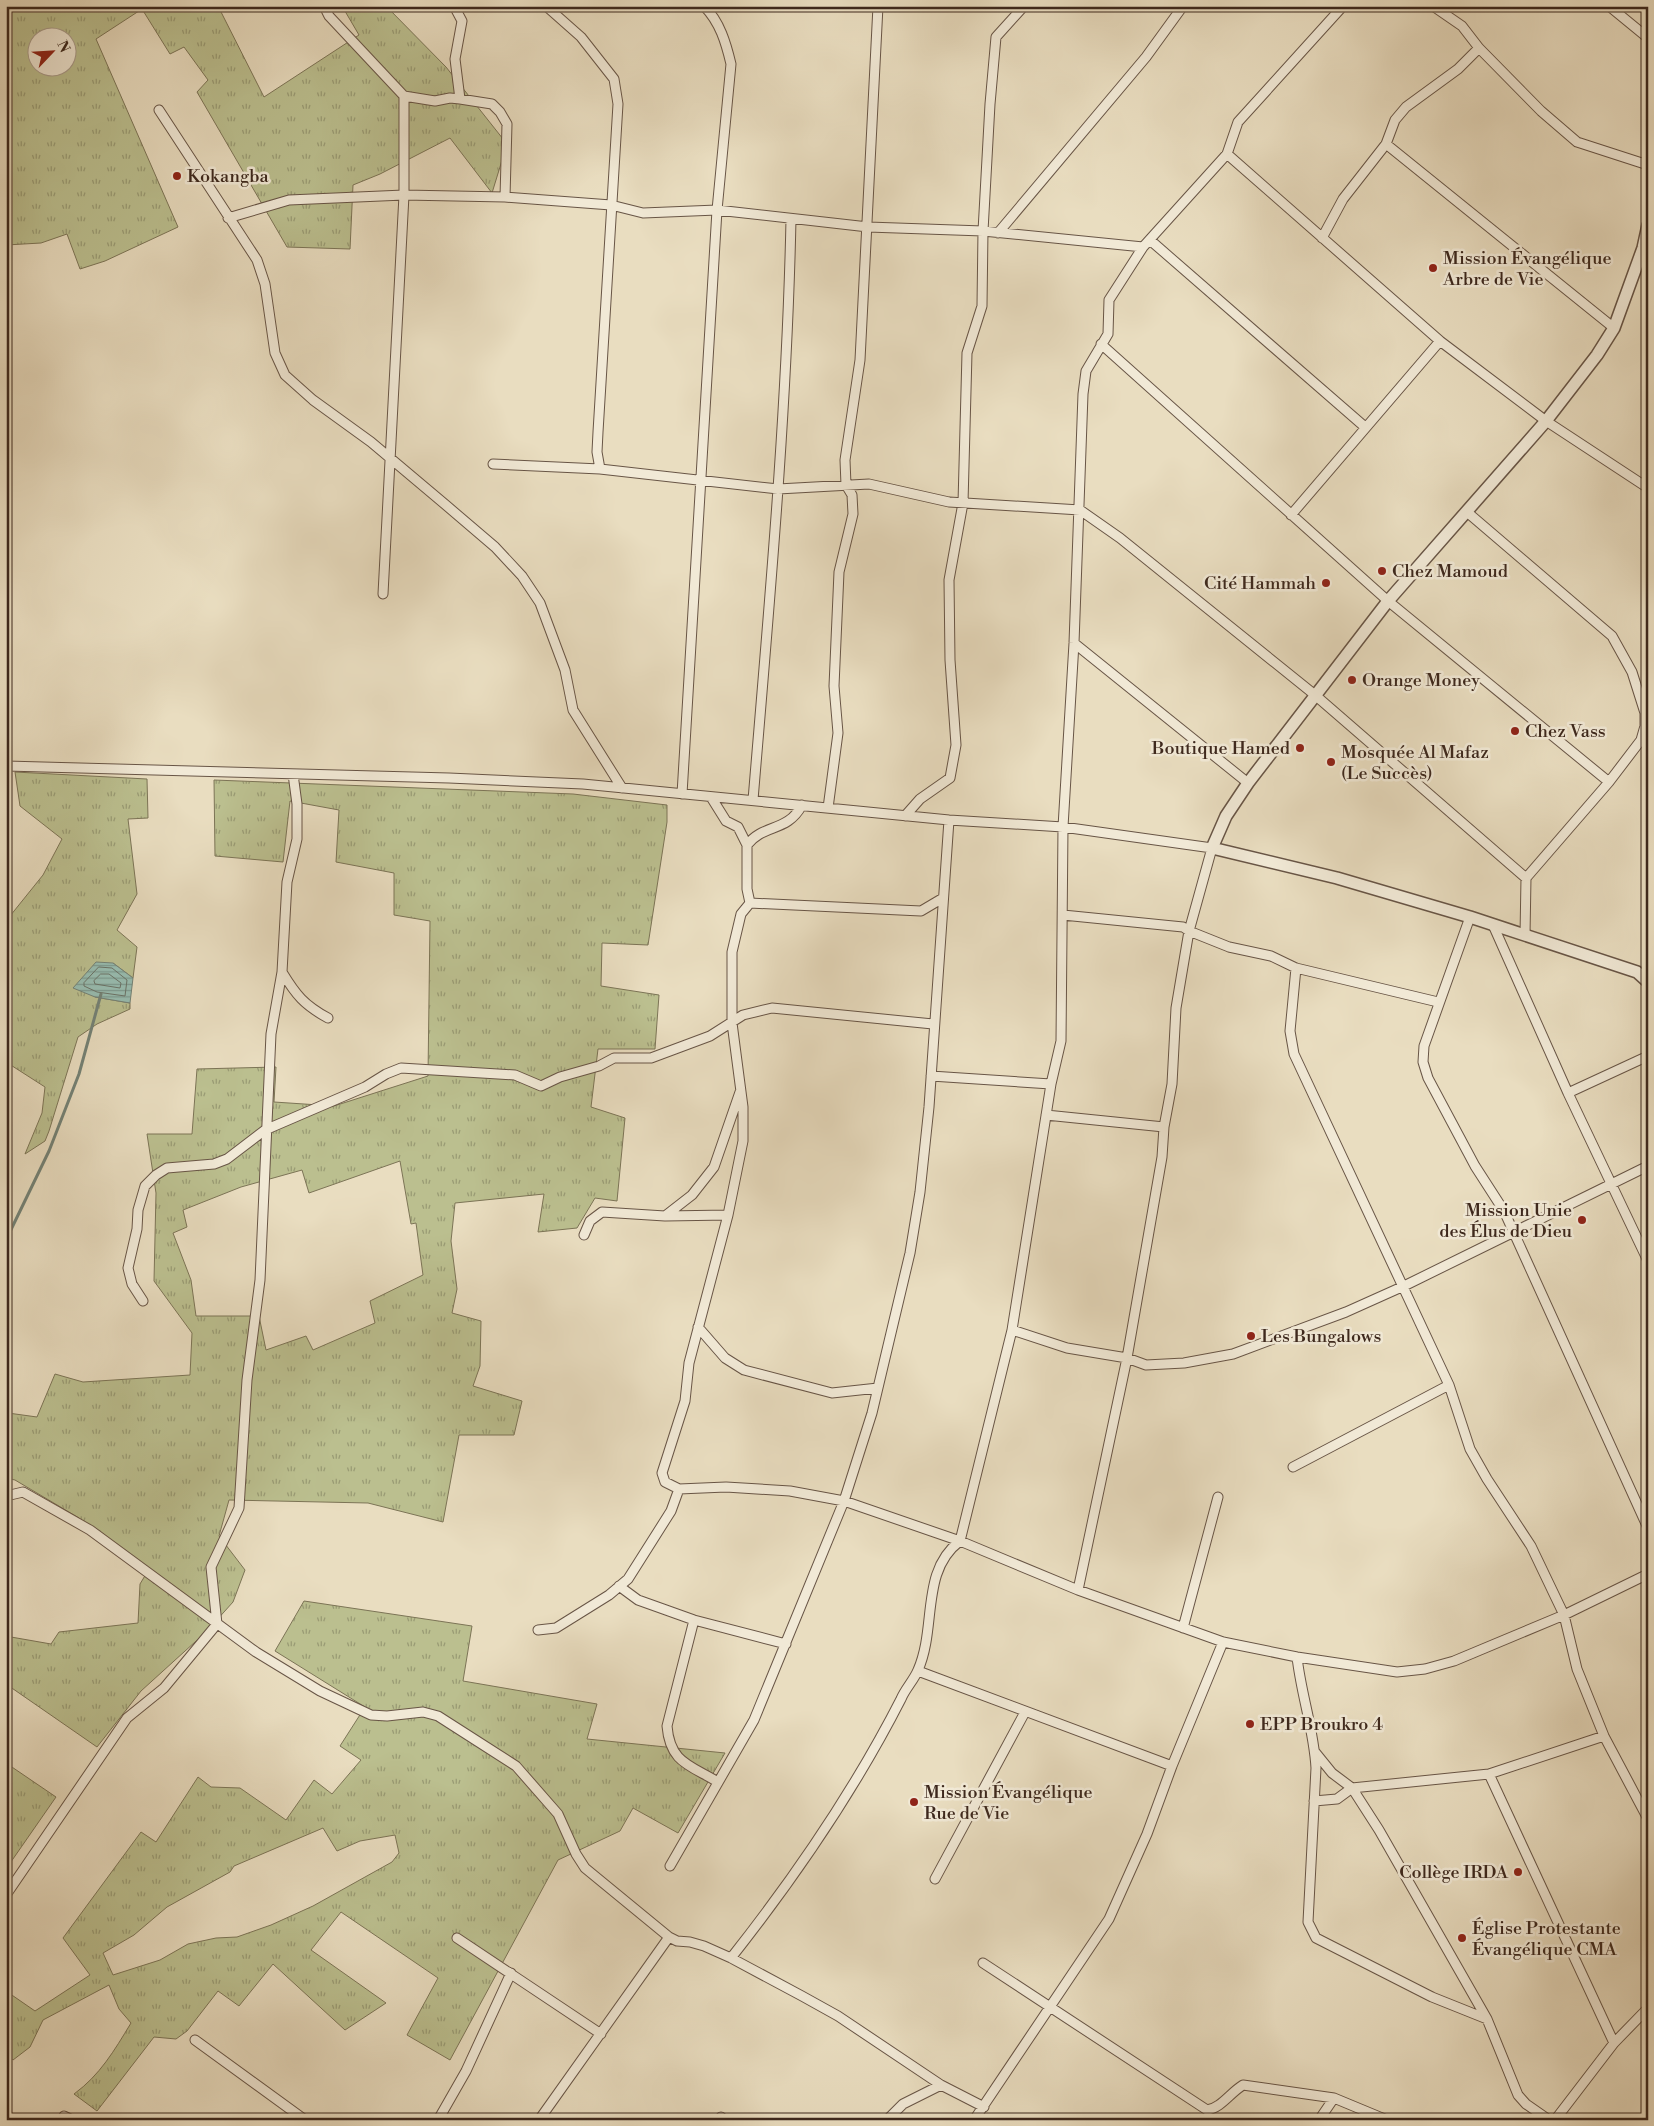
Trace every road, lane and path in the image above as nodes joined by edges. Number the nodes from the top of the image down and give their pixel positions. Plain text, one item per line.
1 (324, 6) edge
2 (454, 6) edge
3 (546, 6) edge
4 (704, 6) edge
5 (878, 6) edge
6 (1024, 6) edge
7 (1183, 6) edge
8 (1343, 6) edge
9 (1433, 6) edge
10 (1609, 6) edge
11 (1648, 38) edge
12 (1479, 48) junction
13 (404, 96) junction
14 (460, 99) junction
15 (160, 110) dead end
16 (1386, 144) junction
17 (1227, 154) junction
18 (1648, 165) edge
19 (404, 195) junction
20 (505, 197) junction
21 (611, 206) junction
22 (717, 210) junction
23 (228, 218) junction
24 (791, 219) junction
25 (1648, 225) edge
26 (868, 227) junction
27 (983, 231) junction
28 (998, 233) junction
29 (1322, 238) junction
30 (1150, 240) junction
31 (1143, 247) junction
32 (1614, 328) junction
33 (1440, 341) junction
34 (1101, 344) junction
35 (1546, 421) junction
36 (1365, 427) junction
37 (391, 460) junction
38 (493, 464) dead end
39 (600, 469) junction
40 (701, 479) junction
41 (846, 485) junction
42 (1648, 488) edge
43 (778, 489) junction
44 (963, 503) junction
45 (1080, 510) junction
46 (1467, 512) junction
47 (1291, 515) junction
48 (383, 594) dead end
49 (1388, 601) junction
50 (1074, 643) junction
51 (1315, 695) junction
52 (6, 766) edge
53 (293, 774) junction
54 (1609, 782) junction
55 (1248, 783) junction
56 (622, 788) junction
57 (682, 794) junction
58 (711, 797) junction
59 (753, 800) junction
60 (802, 805) junction
61 (828, 808) junction
62 (904, 816) junction
63 (949, 820) junction
64 (1063, 827) junction
65 (747, 845) junction
66 (1212, 848) junction
67 (1526, 878) junction
68 (943, 898) junction
69 (750, 903) junction
70 (1063, 915) junction
71 (1470, 917) junction
72 (1493, 925) junction
73 (1189, 931) junction
74 (1525, 935) junction
75 (1296, 968) junction
76 (282, 972) junction
77 (1648, 982) edge
78 (1438, 1002) junction
79 (328, 1018) dead end
80 (732, 1023) junction
81 (933, 1024) junction
82 (1648, 1056) edge
83 (931, 1076) junction
84 (1051, 1084) junction
85 (741, 1091) junction
86 (1568, 1093) junction
87 (1046, 1115) junction
88 (1164, 1127) junction
89 (265, 1130) junction
90 (1648, 1166) edge
91 (1610, 1185) junction
92 (728, 1214) junction
93 (665, 1216) junction
94 (1513, 1232) junction
95 (584, 1235) dead end
96 (1648, 1261) edge
97 (1404, 1286) junction
98 (143, 1301) dead end
99 (698, 1326) junction
100 (1012, 1330) junction
101 (1127, 1358) junction
102 (1449, 1385) junction
103 (878, 1388) junction
104 (1293, 1467) dead end
105 (679, 1489) junction
106 (6, 1496) edge
107 (1218, 1498) dead end
108 (844, 1501) junction
109 (1648, 1528) edge
110 (960, 1541) junction
111 (1648, 1574) edge
112 (619, 1586) junction
113 (1078, 1590) junction
114 (1564, 1615) junction
115 (694, 1620) junction
116 (217, 1624) junction
117 (1184, 1628) junction
118 (538, 1630) dead end
119 (1223, 1642) junction
120 (786, 1644) junction
121 (1297, 1657) junction
122 (918, 1671) junction
123 (1025, 1712) junction
124 (1604, 1736) junction
125 (1315, 1751) junction
126 (1172, 1766) junction
127 (1489, 1774) junction
128 (718, 1782) junction
129 (1352, 1788) junction
130 (1314, 1802) junction
131 (1648, 1819) edge
132 (670, 1866) dead end
133 (935, 1879) dead end
134 (6, 1895) edge
135 (669, 1937) junction
136 (458, 1938) dead end
137 (731, 1958) junction
138 (983, 1963) dead end
139 (511, 1973) junction
140 (1051, 2006) junction
141 (1648, 2008) edge
142 (1487, 2019) junction
143 (600, 2034) junction
144 (195, 2040) dead end
145 (1614, 2043) junction
146 (941, 2085) junction
147 (1334, 2098) junction
148 (984, 2107) junction
149 (304, 2120) edge
150 (438, 2120) edge
151 (539, 2120) edge
152 (887, 2120) edge
153 (974, 2120) edge
154 (1319, 2120) edge
155 (1387, 2120) edge
156 (1549, 2120) edge
157 (1555, 2120) edge

1 - 13 street
2 - 14 street
3 - 21 street
4 - 22 street
5 - 26 street
6 - 27 street
7 - 28 street
8 - 17 street
9 - 12 street
10 - 11 street
12 - 16 street
12 - 18 street
13 - 14 street
13 - 19 street
14 - 20 street
15 - 23 street
16 - 29 street
16 - 32 street
17 - 29 street
17 - 30 street
19 - 20 street
19 - 23 street
19 - 37 street
20 - 21 street
21 - 22 street
21 - 39 street
22 - 24 street
22 - 40 street
23 - 37 street
24 - 26 street
24 - 43 street
25 - 32 street
26 - 27 street
26 - 41 street
27 - 28 street
27 - 44 street
28 - 31 street
29 - 33 street
30 - 31 street
30 - 36 street
31 - 34 street
32 - 35 street
33 - 35 street
33 - 36 street
34 - 45 street
34 - 47 street
35 - 42 street
35 - 46 street
36 - 47 street
37 - 48 street
37 - 56 street
38 - 39 street
39 - 40 street
40 - 43 street
40 - 57 street
41 - 43 street
41 - 44 street
41 - 61 street
43 - 59 street
44 - 45 street
44 - 62 street
45 - 50 street
45 - 51 street
46 - 49 street
46 - 54 street
47 - 49 street
49 - 51 street
49 - 54 street
50 - 55 street
50 - 64 street
51 - 55 street
51 - 67 street
52 - 53 street
53 - 56 street
53 - 76 street
54 - 67 street
55 - 66 street
56 - 57 street
57 - 58 street
58 - 59 street
58 - 65 street
59 - 60 street
60 - 61 street
60 - 65 street
61 - 62 street
62 - 63 street
63 - 64 street
63 - 68 street
64 - 66 street
64 - 70 street
65 - 69 street
66 - 71 street
66 - 73 street
67 - 74 street
68 - 69 street
68 - 81 street
69 - 80 street
70 - 73 street
70 - 84 street
71 - 72 street
71 - 78 street
72 - 74 street
72 - 86 street
73 - 75 street
73 - 88 street
74 - 77 street
75 - 78 street
75 - 97 street
76 - 79 street
76 - 89 street
78 - 94 street
80 - 81 street
80 - 85 street
80 - 89 street
81 - 83 street
82 - 86 street
83 - 84 street
83 - 103 street
84 - 87 street
85 - 92 street
85 - 93 street
86 - 91 street
87 - 88 street
87 - 100 street
88 - 101 street
89 - 98 street
89 - 116 street
90 - 91 street
91 - 94 street
91 - 96 street
92 - 93 street
92 - 99 street
93 - 95 street
94 - 97 street
94 - 109 street
97 - 101 street
97 - 102 street
99 - 103 street
99 - 105 street
100 - 101 street
100 - 110 street
101 - 113 street
102 - 104 street
102 - 114 street
103 - 108 street
105 - 108 street
105 - 112 street
106 - 116 street
107 - 117 street
108 - 110 street
108 - 120 street
110 - 113 street
110 - 122 street
111 - 114 street
112 - 115 street
112 - 118 street
113 - 117 street
114 - 121 street
114 - 124 street
115 - 120 street
115 - 128 street
116 - 134 street
116 - 135 street
117 - 119 street
119 - 121 street
119 - 126 street
120 - 128 street
121 - 125 street
122 - 123 street
122 - 137 street
123 - 126 street
123 - 133 street
124 - 127 street
124 - 131 street
125 - 129 street
125 - 130 street
126 - 140 street
127 - 129 street
127 - 145 street
128 - 132 street
129 - 130 street
129 - 142 street
130 - 142 street
135 - 137 street
135 - 143 street
136 - 139 street
137 - 146 street
138 - 140 street
139 - 143 street
139 - 150 street
140 - 147 street
140 - 148 street
141 - 145 street
142 - 156 street
143 - 151 street
144 - 149 street
145 - 157 street
146 - 148 street
146 - 152 street
147 - 154 street
147 - 155 street
148 - 153 street

